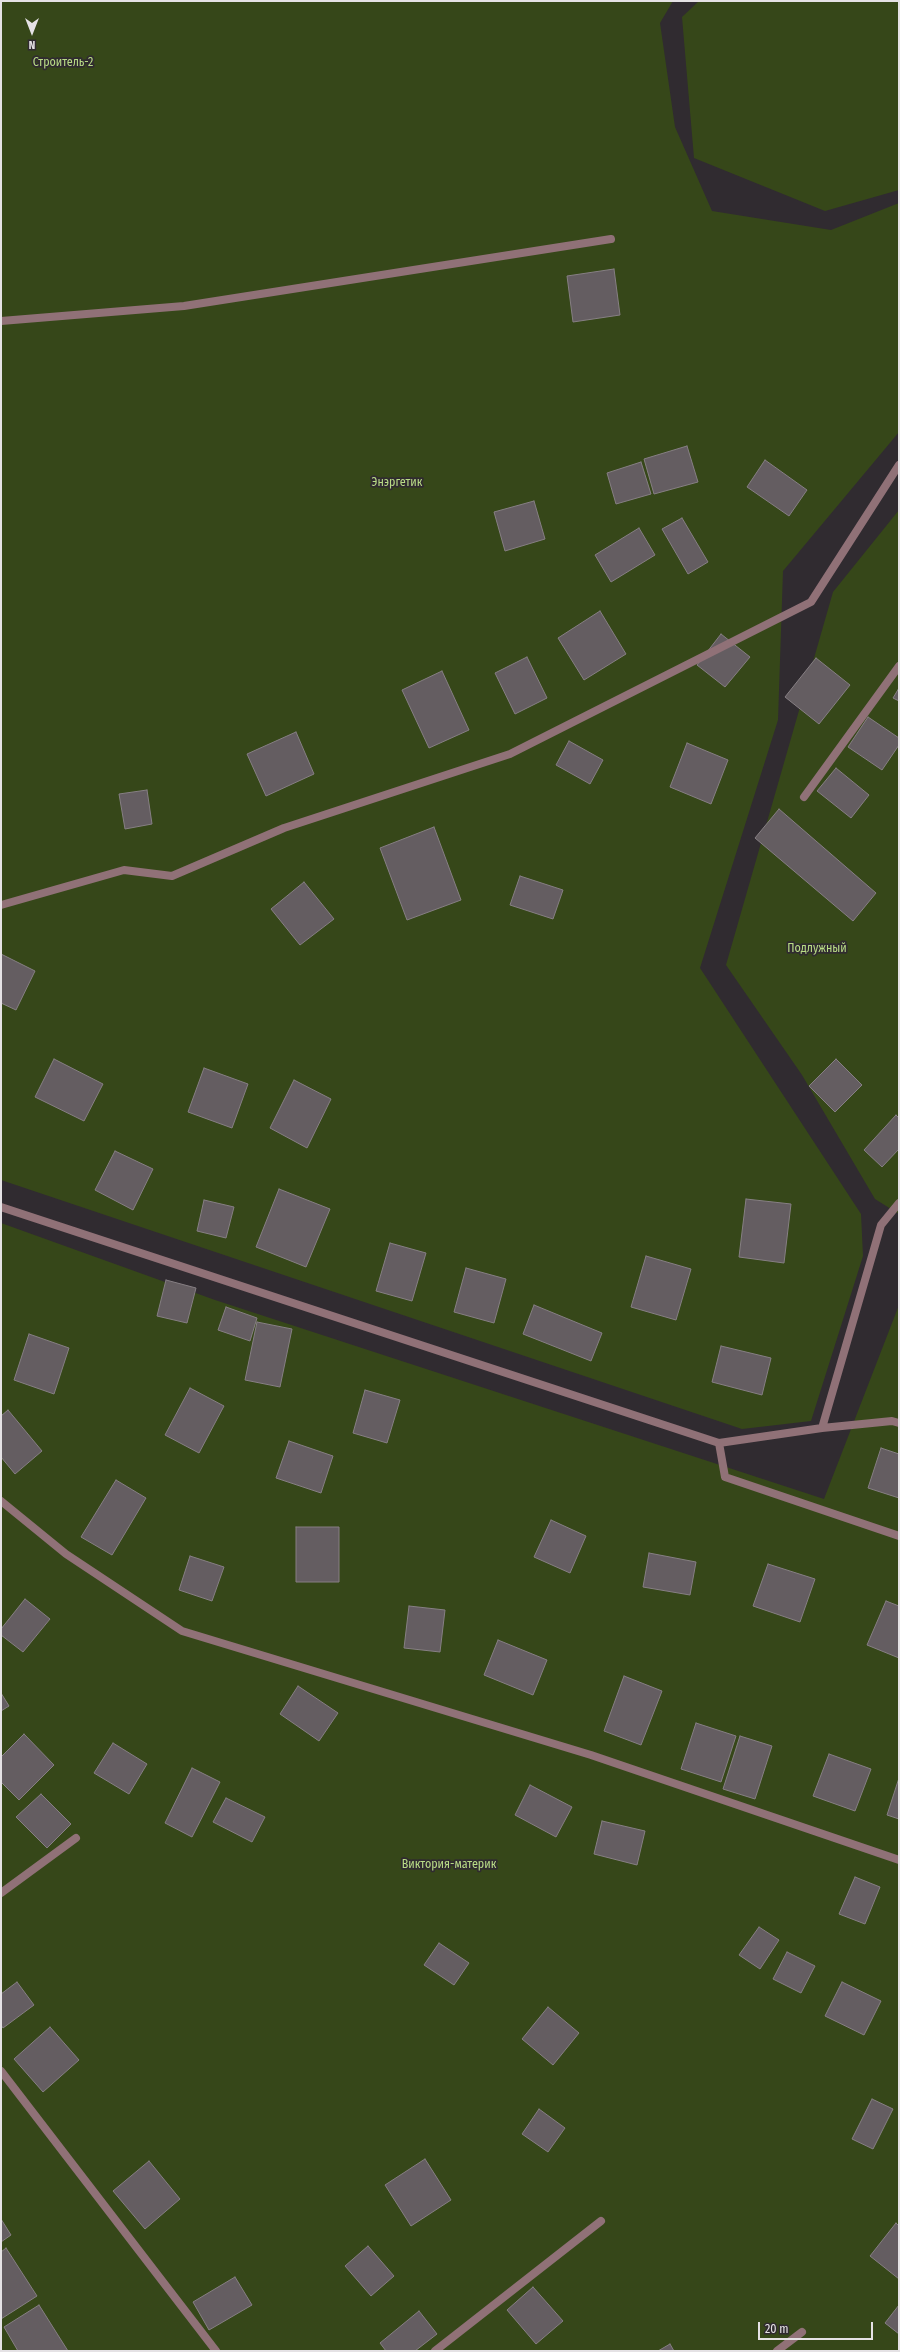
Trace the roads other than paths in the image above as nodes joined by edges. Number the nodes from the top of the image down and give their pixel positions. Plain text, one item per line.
1 (611, 239) dead end
2 (1, 321) edge
3 (899, 465) edge
4 (899, 666) edge
5 (804, 797) dead end
6 (1, 905) edge
7 (899, 1202) edge
8 (1, 1207) edge
9 (899, 1423) edge
10 (822, 1428) junction
11 (719, 1444) junction
12 (1, 1501) edge
13 (899, 1536) edge
14 (76, 1838) dead end
15 (899, 1860) edge
16 (1, 1893) edge
17 (1, 2071) edge
18 (601, 2221) dead end
19 (802, 2332) dead end
20 (216, 2351) edge
21 (435, 2351) edge
22 (777, 2351) edge

1 - 2 lane
3 - 6 lane
4 - 5 lane
7 - 10 lane
8 - 11 lane
9 - 10 lane
10 - 11 lane
11 - 13 lane
12 - 15 lane
14 - 16 lane
17 - 20 lane
18 - 21 lane
19 - 22 lane

